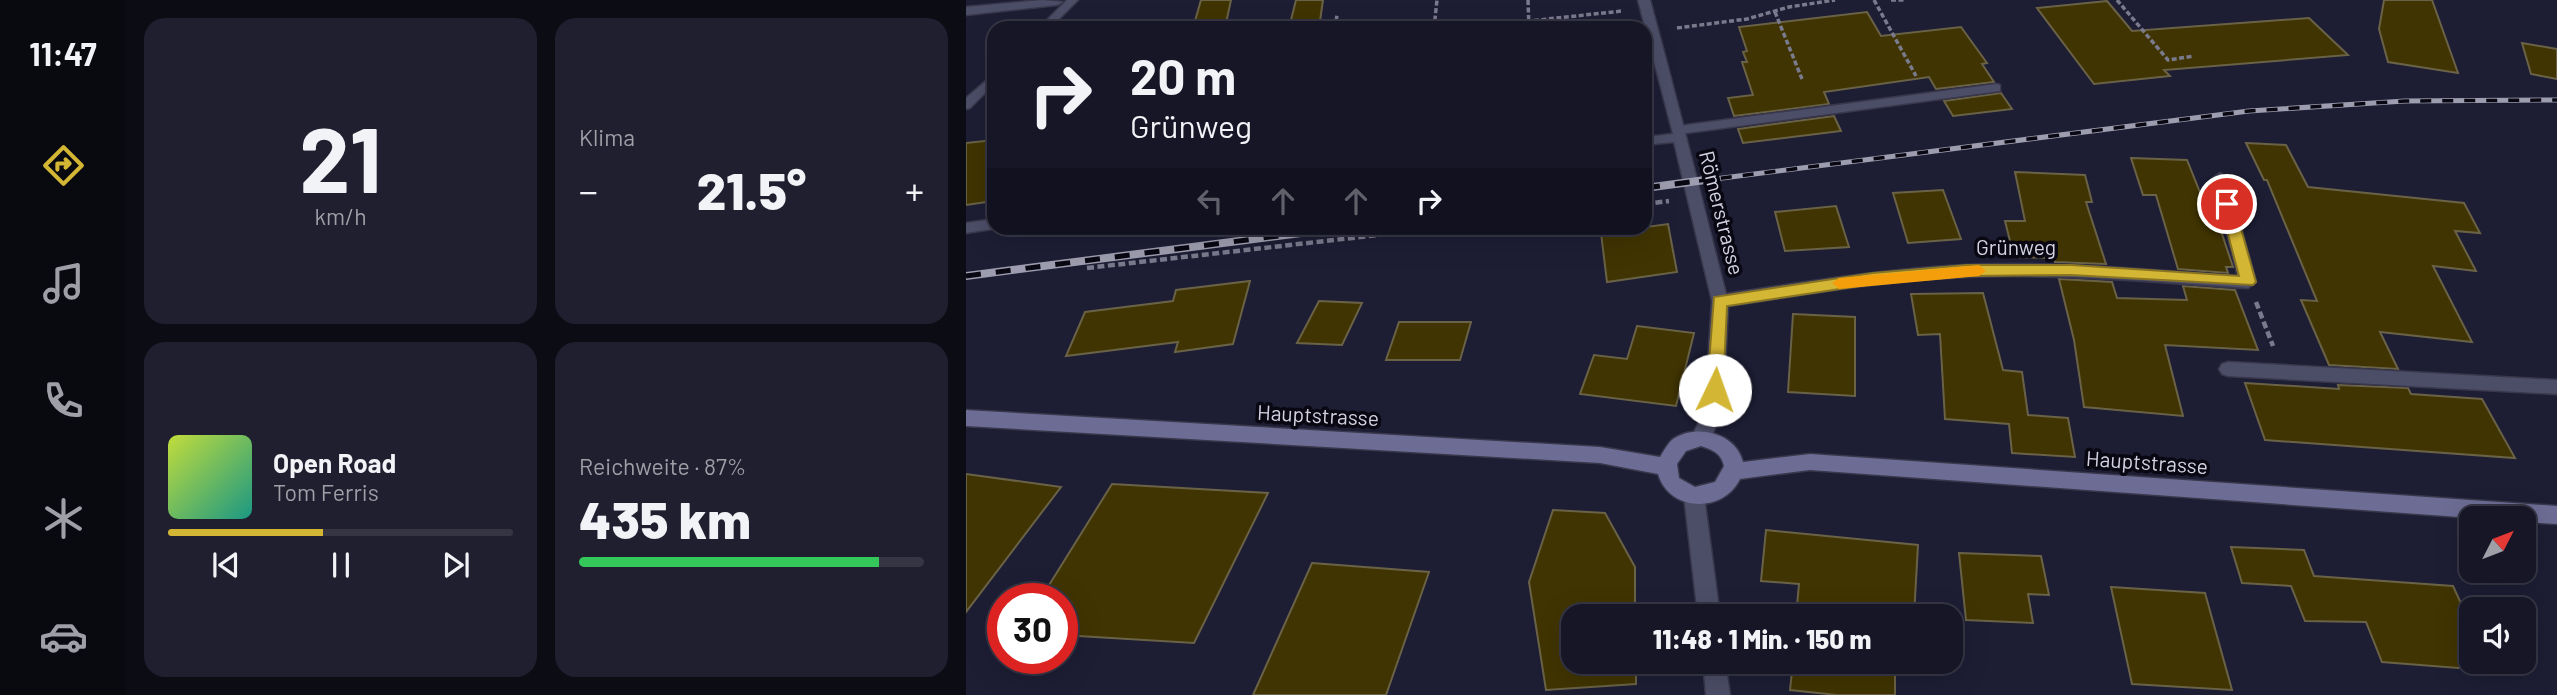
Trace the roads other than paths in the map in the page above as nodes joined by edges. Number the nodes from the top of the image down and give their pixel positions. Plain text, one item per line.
1 (1073, 1) edge
2 (1057, 2) dead end
3 (1645, 4) edge
4 (966, 11) edge
5 (1052, 21) edge
6 (1649, 21) edge
7 (1652, 31) edge
8 (987, 84) edge
9 (1996, 88) dead end
10 (966, 105) edge
11 (1679, 133) junction
12 (1652, 139) edge
13 (2220, 178) dead end
14 (987, 225) edge
15 (966, 228) edge
16 (1720, 301) junction
17 (2228, 369) dead end
18 (2557, 387) edge
19 (966, 418) edge
20 (1701, 438) junction
21 (1667, 467) junction
22 (1734, 471) junction
23 (1694, 496) junction
24 (2557, 514) edge
25 (1708, 604) edge
26 (1715, 674) edge
27 (1718, 695) edge

1 - 5 lane
2 - 4 street
3 - 6 street, Römerstrasse
7 - 11 street, Römerstrasse
8 - 10 lane
9 - 11 lane
11 - 12 street
11 - 16 street, Römerstrasse
13 - 16 street, Grünweg
14 - 15 street
16 - 20 street, Römerstrasse
17 - 18 street
19 - 21 main road, Hauptstrasse
20 - 21 main road
20 - 22 main road
21 - 23 main road
22 - 23 main road
22 - 24 main road, Hauptstrasse
23 - 25 street
26 - 27 street

